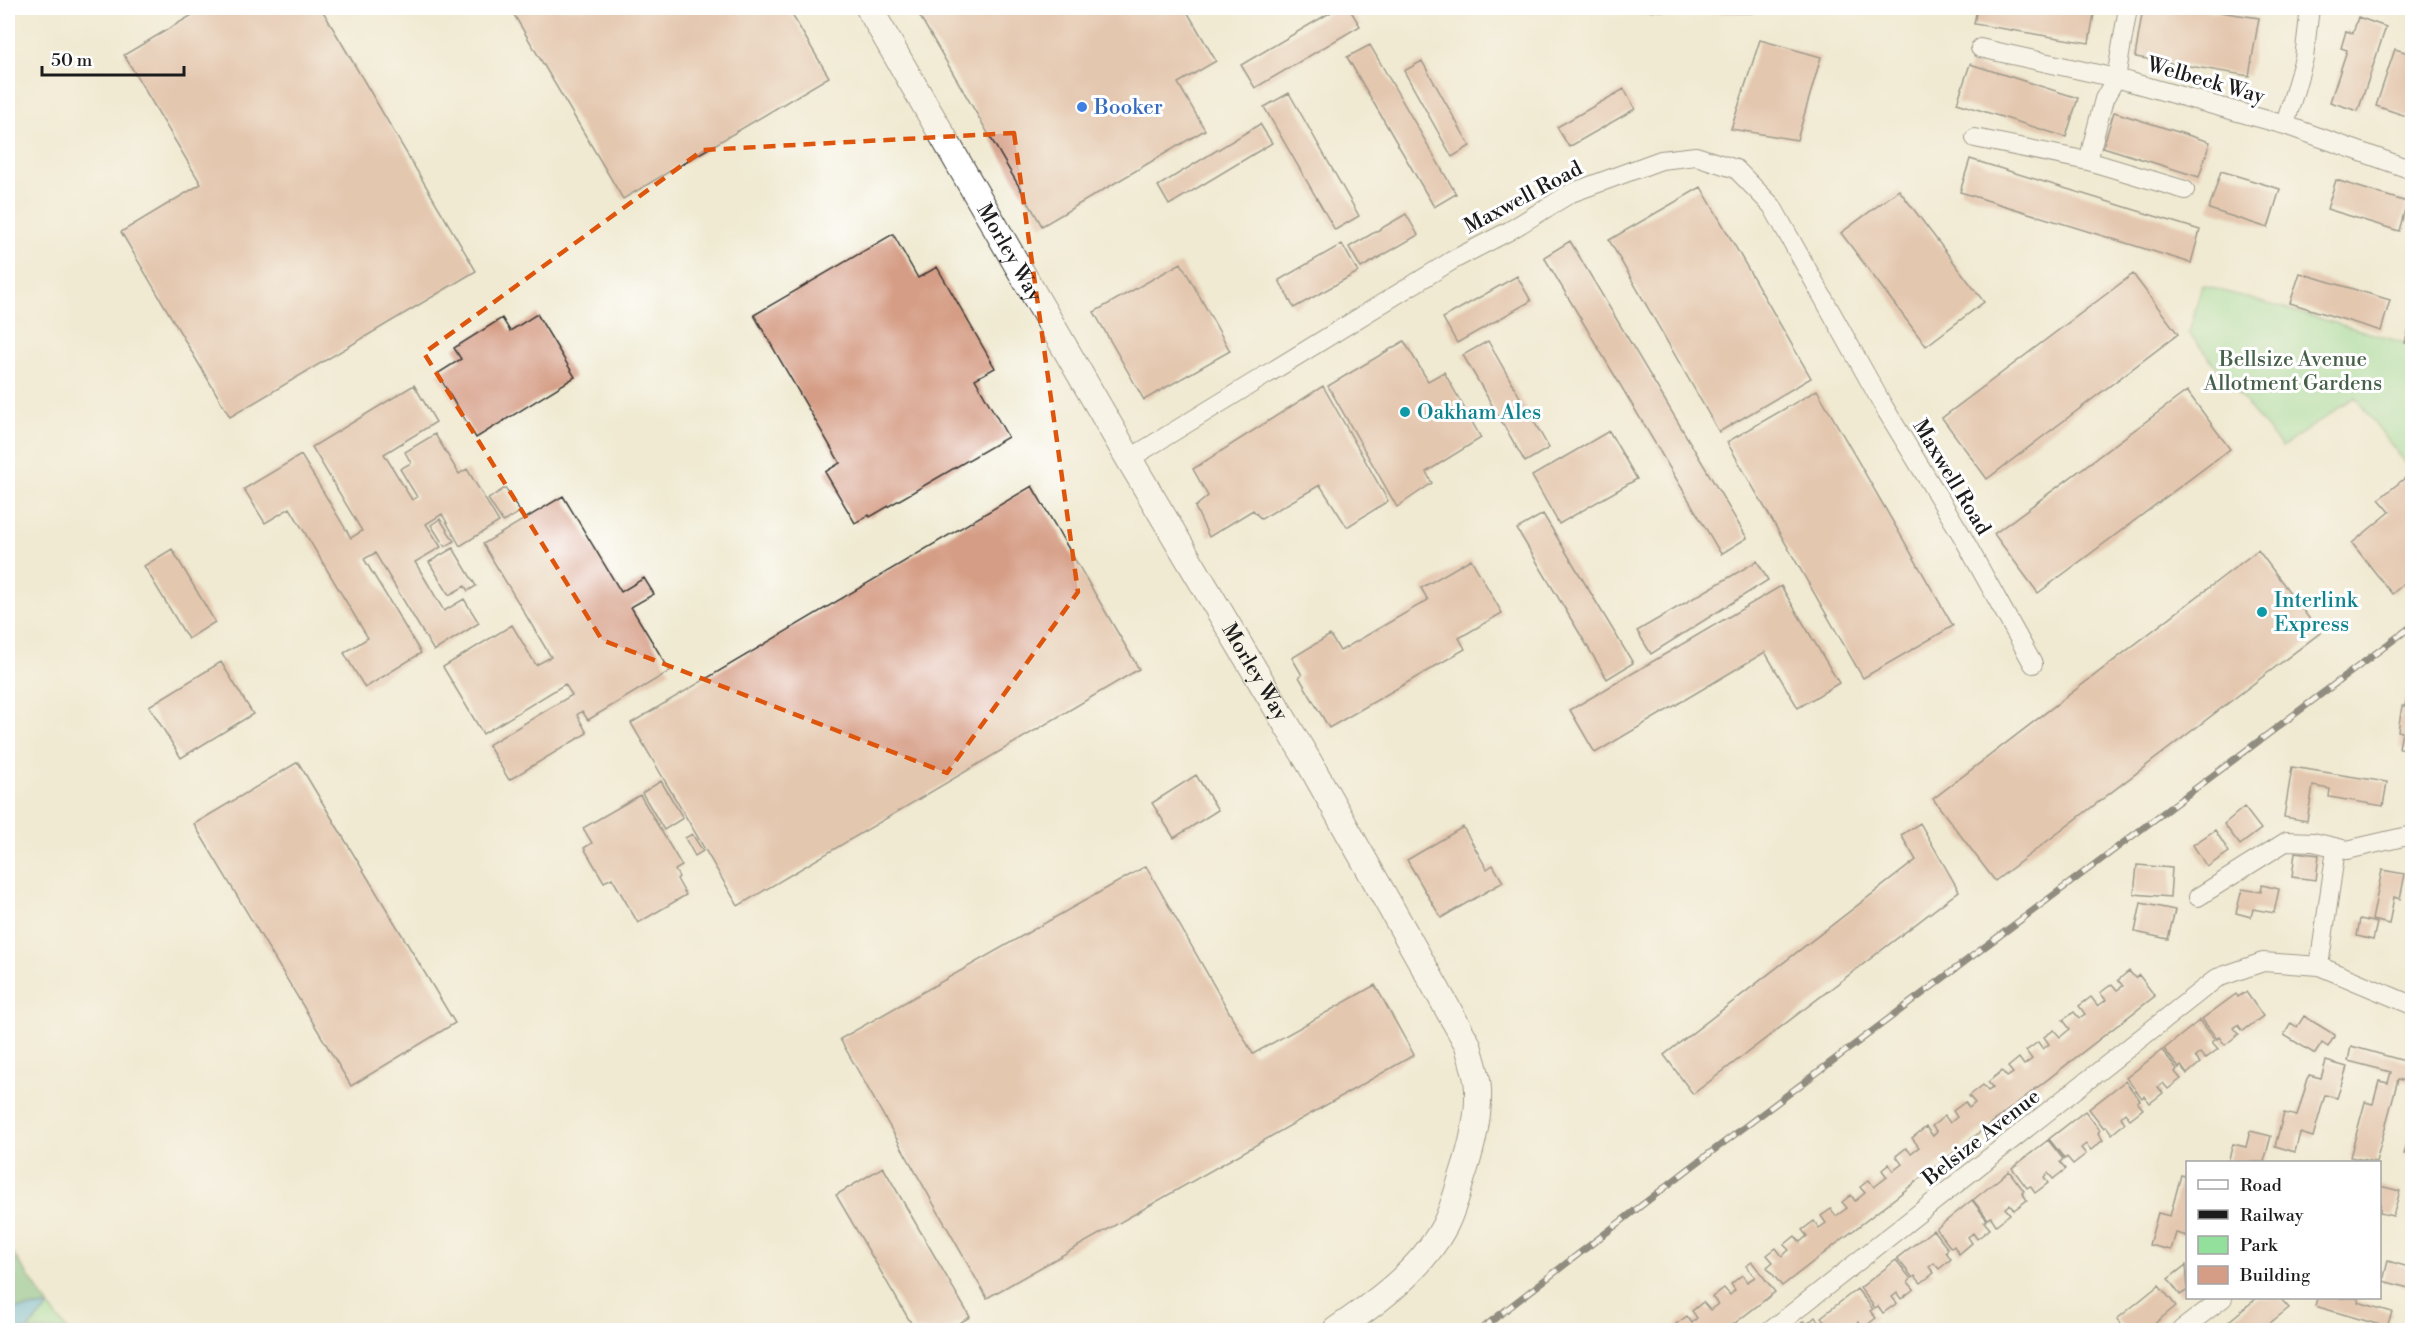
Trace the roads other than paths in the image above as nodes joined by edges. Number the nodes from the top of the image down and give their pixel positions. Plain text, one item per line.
1 (869, 8) edge
2 (2128, 8) edge
3 (2310, 8) edge
4 (1980, 48) dead end
5 (2116, 78) junction
6 (2285, 125) junction
7 (1975, 138) dead end
8 (2088, 161) junction
9 (2412, 170) edge
10 (2185, 190) dead end
11 (1129, 459) junction
12 (2034, 664) dead end
13 (2412, 835) edge
14 (2336, 849) junction
15 (2198, 897) dead end
16 (2319, 966) junction
17 (2412, 1005) edge
18 (2222, 1299) edge
19 (1336, 1330) edge
20 (1771, 1330) edge
21 (2181, 1330) edge

1 - 11 street, Morley Way
2 - 5 street, Welbeck Way
3 - 6 street, Welbeck Way
4 - 5 street, Welbeck Way
5 - 6 street, Welbeck Way
5 - 8 street, Welbeck Way
6 - 9 street, Welbeck Way
7 - 8 street
8 - 10 street
11 - 12 street, Maxwell Road
11 - 19 street, Morley Way
13 - 14 street
14 - 15 street
14 - 16 street
16 - 17 street, Belsize Avenue
16 - 20 street, Belsize Avenue
18 - 21 street

